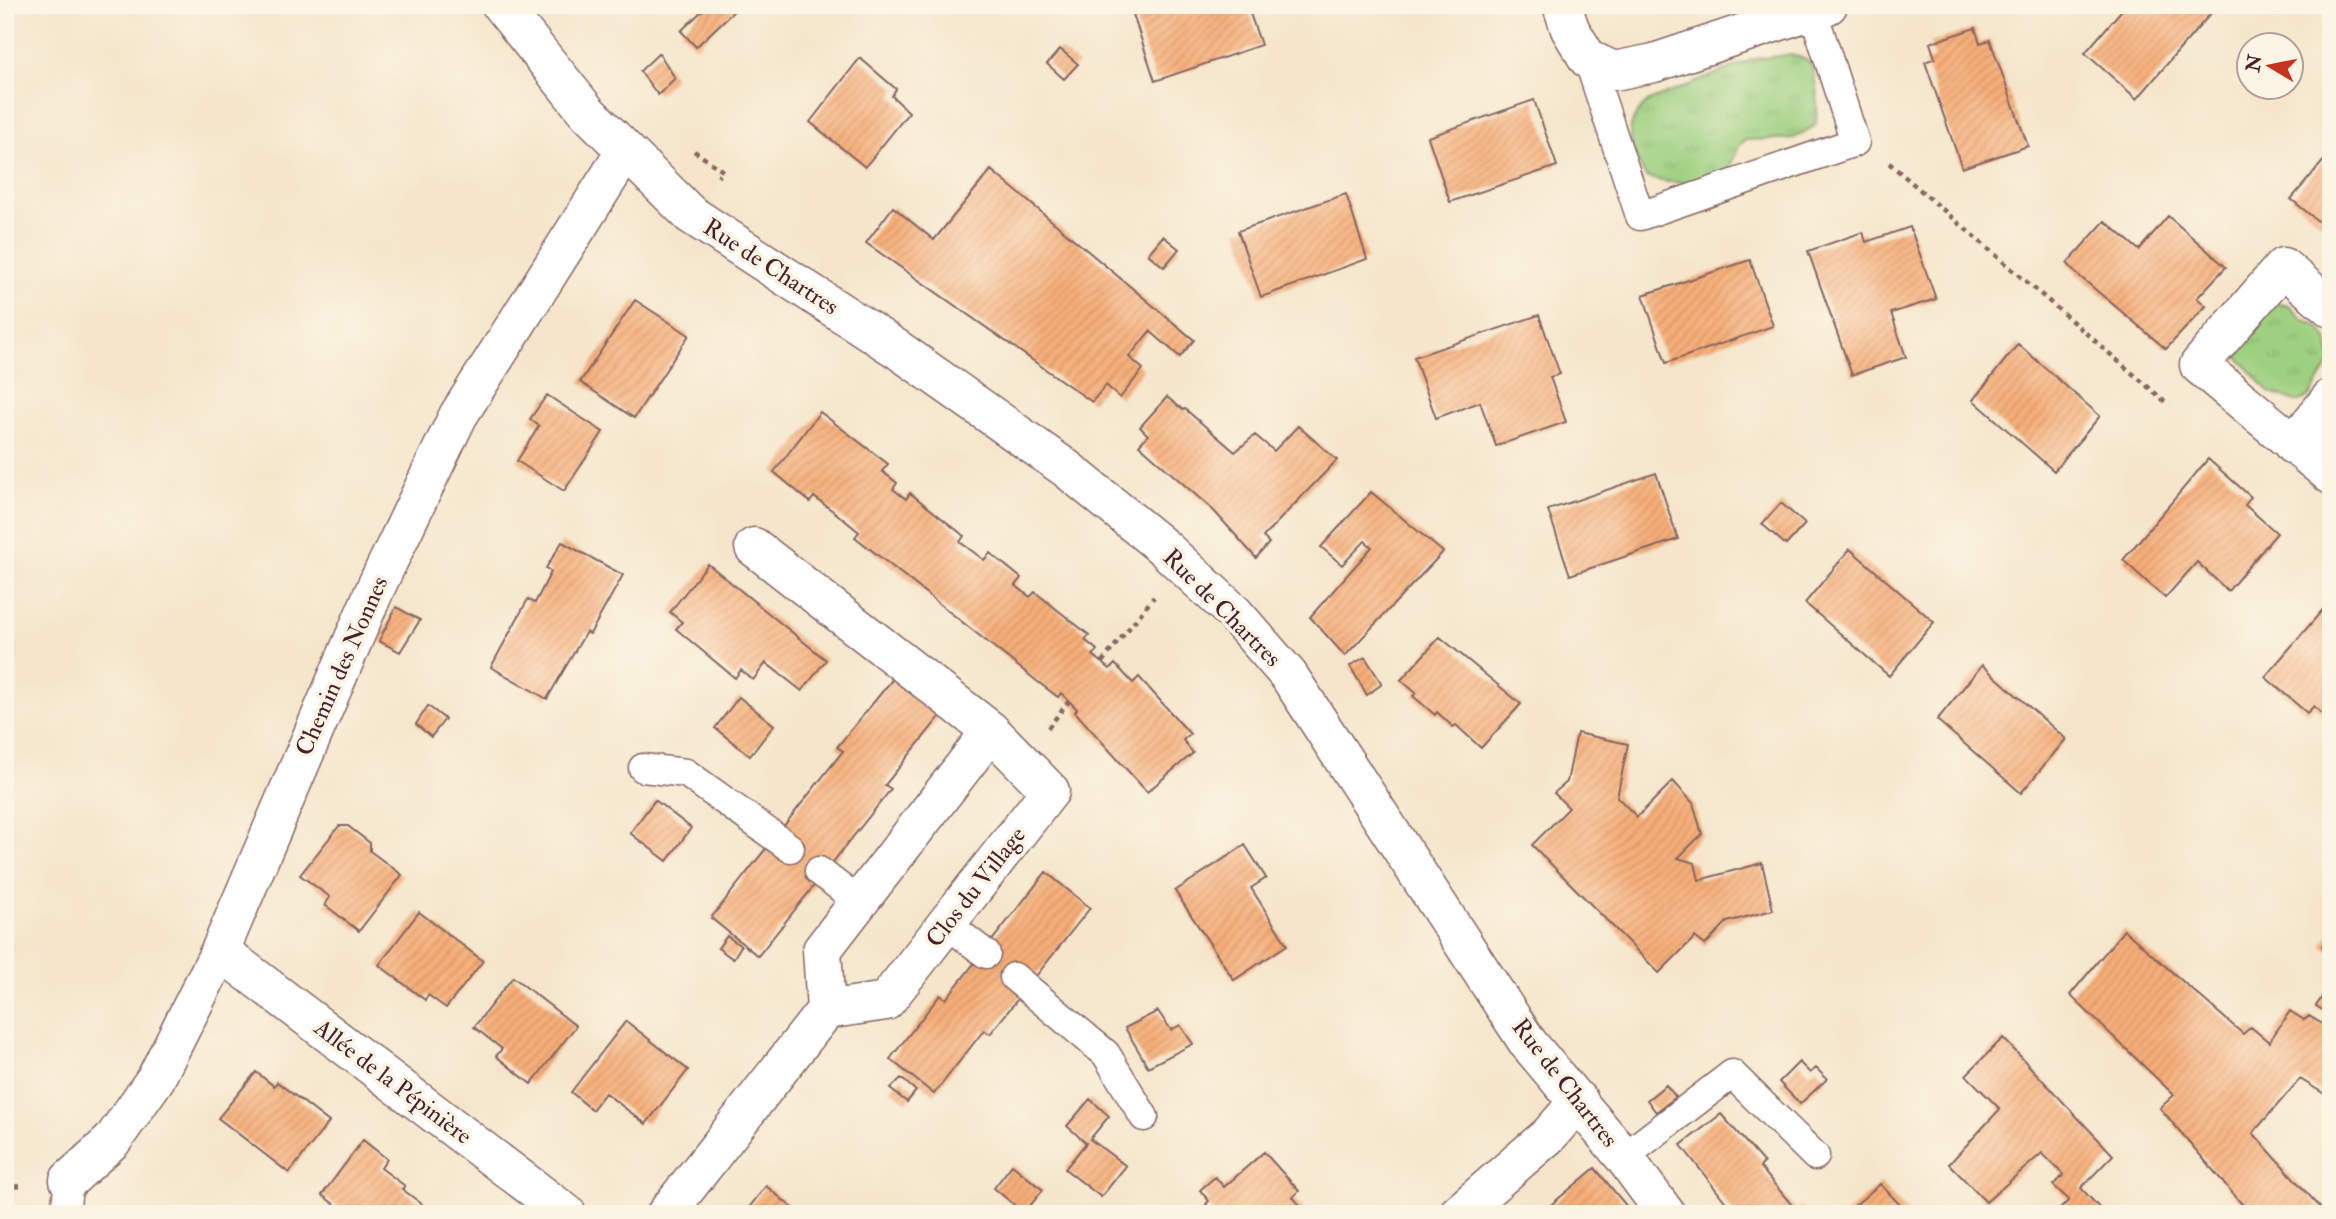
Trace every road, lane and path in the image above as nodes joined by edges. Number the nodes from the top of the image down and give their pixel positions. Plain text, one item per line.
1 (501, 5) edge
2 (1562, 5) edge
3 (1821, 8) edge
4 (1588, 59) junction
5 (1855, 142) junction
6 (625, 152) junction
7 (2331, 308) edge
8 (2331, 398) edge
9 (2169, 405) dead end
10 (2293, 445) junction
11 (2331, 475) edge
12 (754, 547) dead end
13 (1181, 564) junction
14 (1102, 662) dead end
15 (990, 731) junction
16 (643, 768) dead end
17 (790, 848) dead end
18 (819, 871) dead end
19 (859, 902) junction
20 (947, 924) junction
21 (220, 951) junction
22 (986, 954) dead end
23 (1014, 977) dead end
24 (827, 1010) junction
25 (1579, 1101) junction
26 (1144, 1117) dead end
27 (1815, 1156) dead end
28 (1624, 1157) junction
29 (69, 1197) edge
30 (567, 1214) edge
31 (666, 1214) edge
32 (1458, 1214) edge
33 (1665, 1214) edge

1 - 6 street, Rue de Chartres
2 - 4 street
3 - 4 street
3 - 5 lane
4 - 5 lane
5 - 9 path
6 - 13 street, Rue de Chartres
6 - 21 street, Chemin des Nonnes
7 - 10 street
8 - 10 street
10 - 11 street
12 - 15 street, Clos du Village
13 - 14 path
13 - 25 street, Rue de Chartres
15 - 19 street
15 - 20 street, Clos du Village
16 - 17 lane
18 - 19 lane
19 - 24 street
20 - 22 lane
20 - 24 street, Clos du Village
21 - 29 street, Chemin des Nonnes
21 - 30 street, Allée de la Pépinière
23 - 26 lane
24 - 31 street
25 - 28 street, Rue de Chartres
25 - 32 street
27 - 28 lane
28 - 33 street, Rue de Chartres

